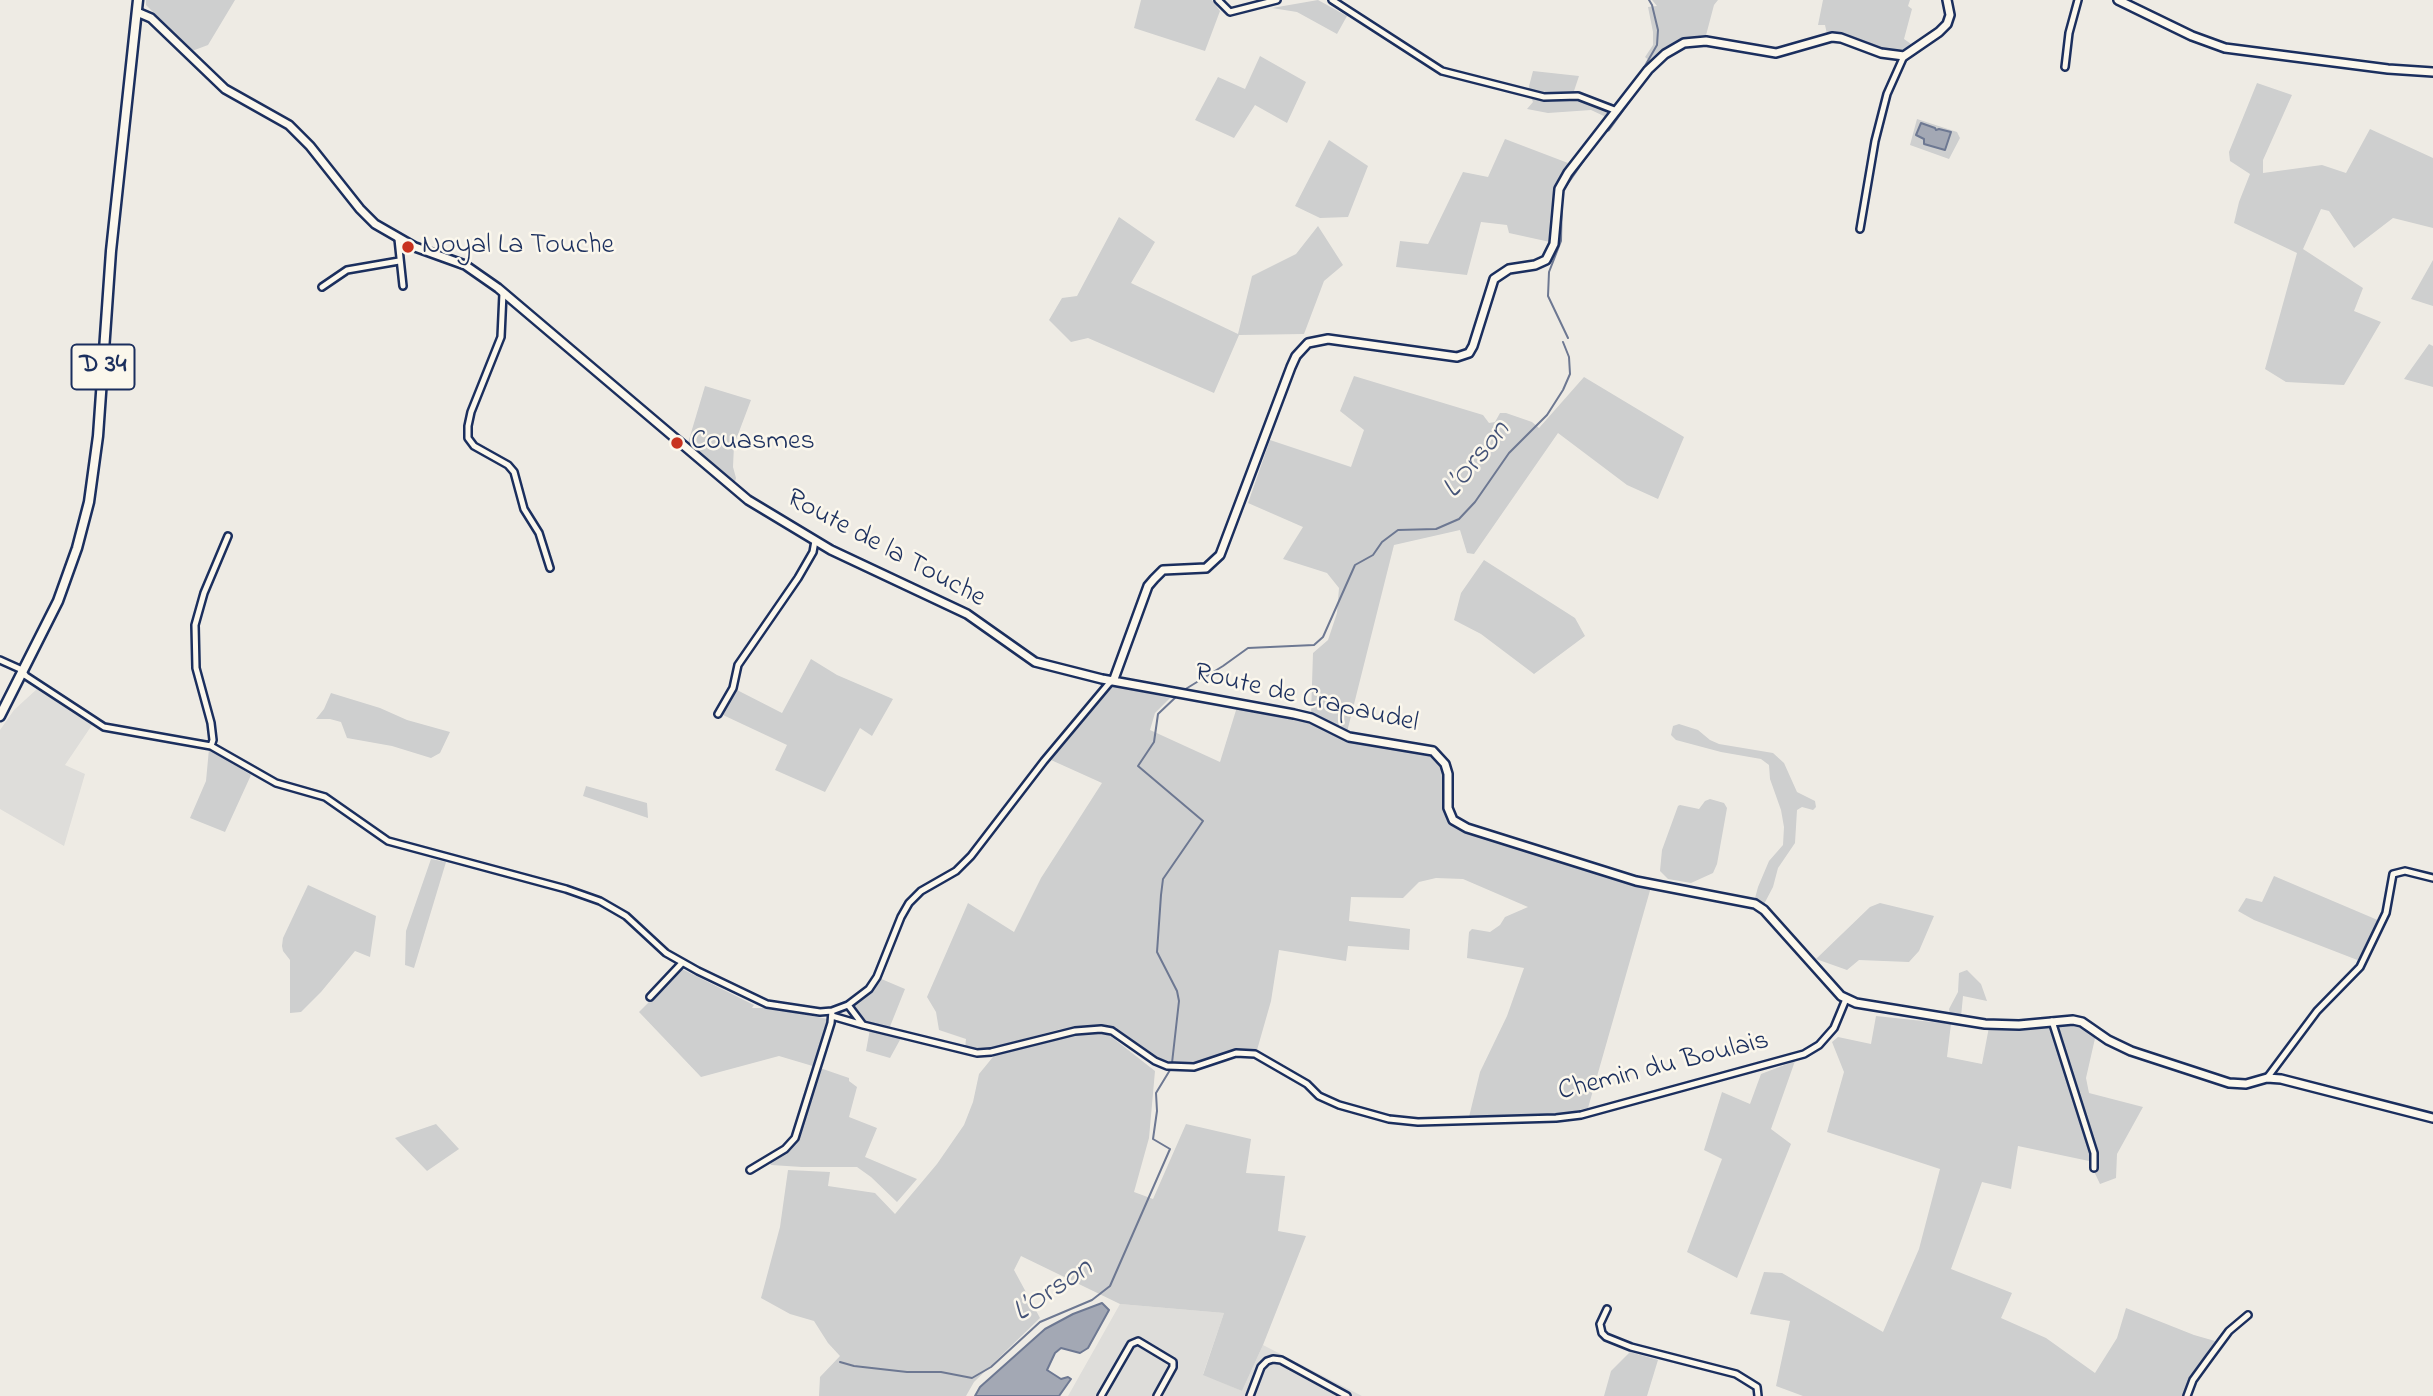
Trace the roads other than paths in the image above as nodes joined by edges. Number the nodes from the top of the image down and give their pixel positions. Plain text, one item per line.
1 (138, 0) edge
2 (1218, 0) edge
3 (1277, 0) edge
4 (1332, 0) edge
5 (1947, 0) edge
6 (2078, 0) edge
7 (2118, 0) edge
8 (137, 12) junction
9 (1904, 56) junction
10 (2065, 67) dead end
11 (2433, 72) edge
12 (1617, 110) junction
13 (1860, 229) dead end
14 (398, 239) junction
15 (399, 261) junction
16 (403, 286) dead end
17 (322, 287) dead end
18 (503, 293) junction
19 (228, 536) dead end
20 (815, 541) junction
21 (550, 568) dead end
22 (0, 660) edge
23 (23, 673) junction
24 (1111, 681) junction
25 (719, 714) dead end
26 (0, 716) edge
27 (211, 746) junction
28 (2433, 878) edge
29 (682, 963) junction
30 (650, 997) dead end
31 (1846, 999) junction
32 (848, 1005) junction
33 (832, 1013) junction
34 (2052, 1021) junction
35 (863, 1025) junction
36 (2267, 1078) junction
37 (2433, 1118) edge
38 (2094, 1167) dead end
39 (750, 1170) dead end
40 (1606, 1309) dead end
41 (2248, 1315) dead end
42 (1101, 1396) edge
43 (1157, 1396) edge
44 (1250, 1396) edge
45 (1347, 1396) edge
46 (1758, 1396) edge
47 (2187, 1396) edge

1 - 8 main road, D 34
2 - 3 street
4 - 12 street
5 - 9 street
6 - 10 street
7 - 11 street
8 - 14 street, Route de la Touche
8 - 23 main road, D 34
9 - 12 street
9 - 13 street
12 - 24 street
14 - 15 street
14 - 18 street, Route de la Touche
15 - 16 street
15 - 17 street
18 - 20 street, Route de la Touche
18 - 21 street
19 - 27 street
20 - 24 street, Route de la Touche
20 - 25 street
22 - 23 street
23 - 26 main road, D 34
23 - 27 street
24 - 31 street, Route de Crapaudel
24 - 32 street
27 - 29 street
28 - 36 street
29 - 30 street
29 - 33 street
31 - 34 street
31 - 35 street, Chemin du Boulais
32 - 33 street
32 - 35 street
33 - 35 street
33 - 39 street
34 - 36 street
34 - 38 street
36 - 37 street
40 - 46 street
41 - 47 street
42 - 43 street
44 - 45 street

